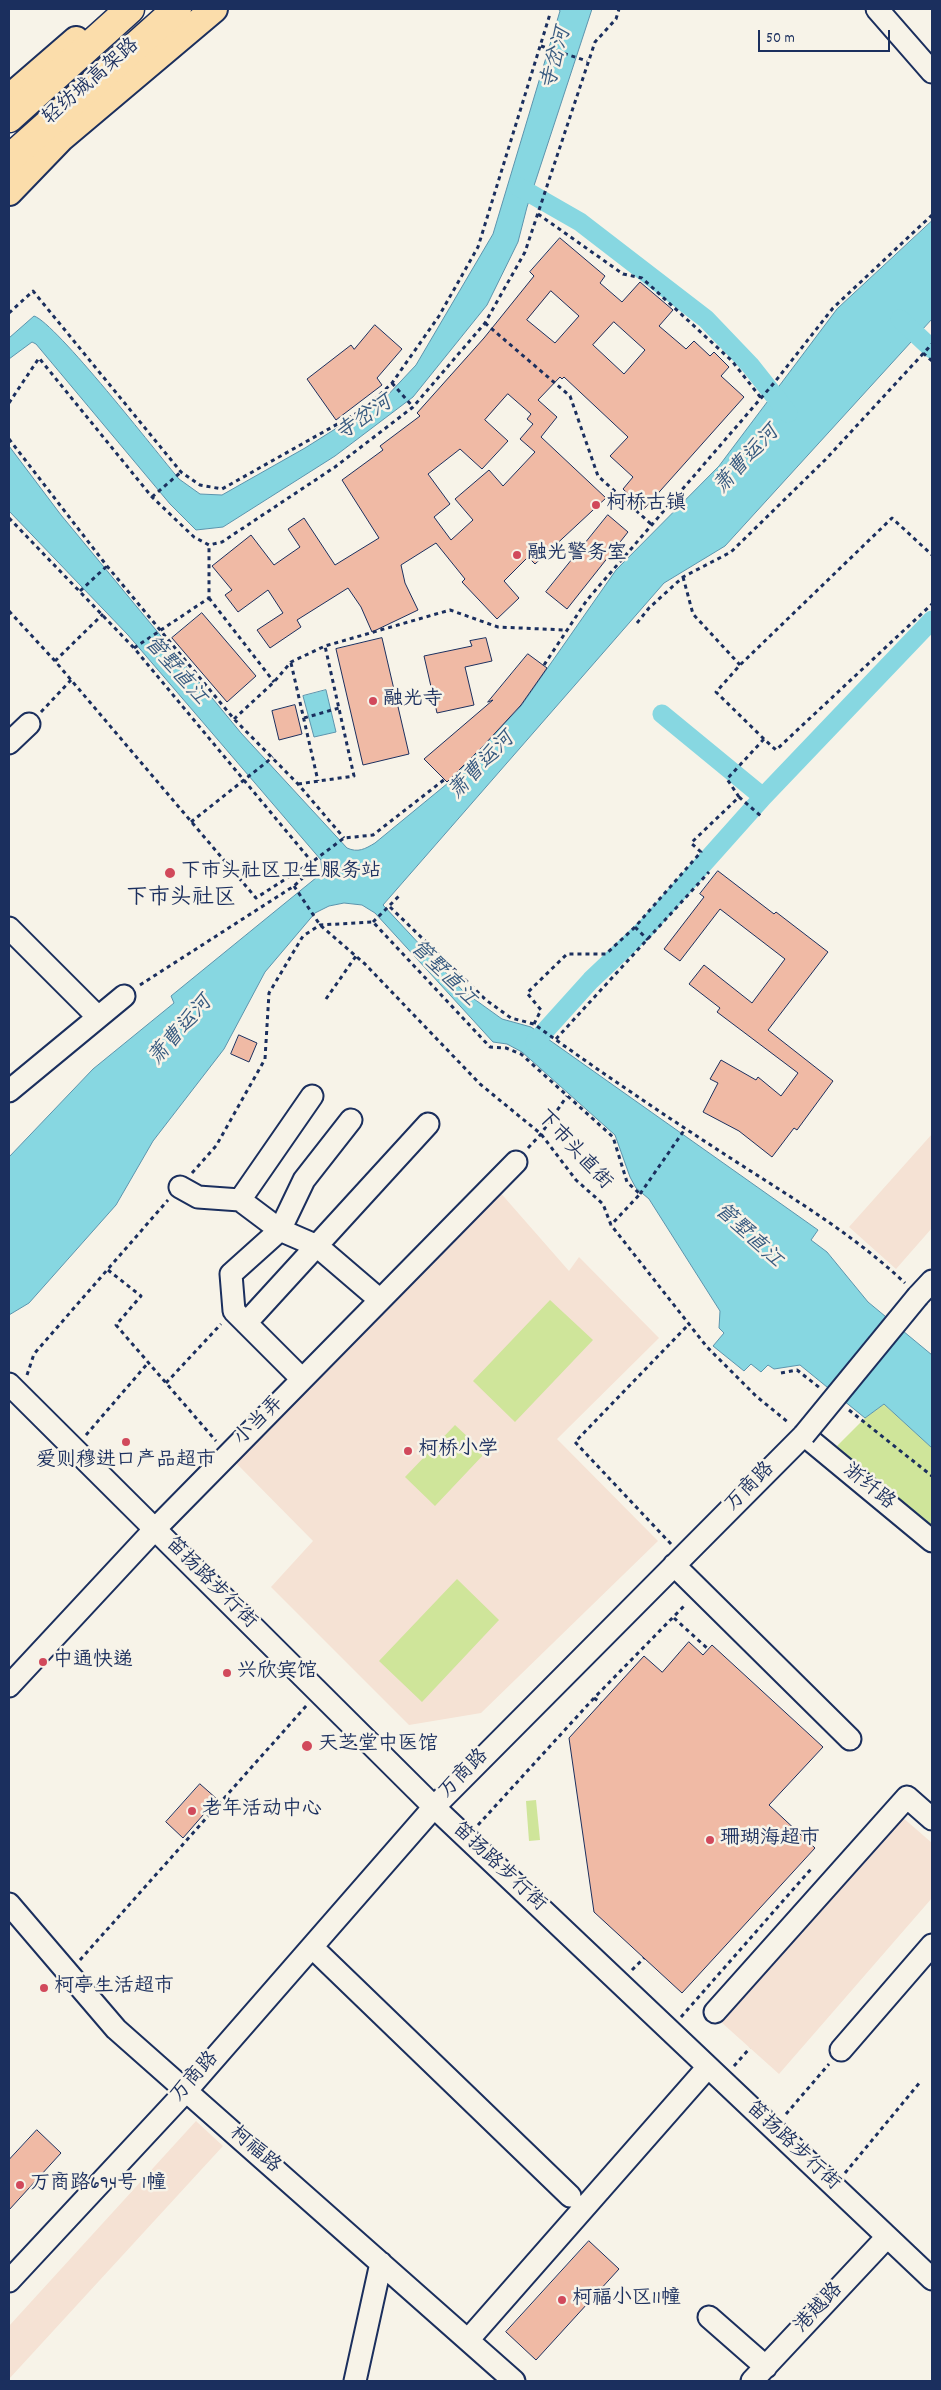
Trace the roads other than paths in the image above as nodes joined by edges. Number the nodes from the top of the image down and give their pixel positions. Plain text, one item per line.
1 (113, 9) edge
2 (130, 9) edge
3 (177, 9) edge
4 (214, 9) edge
5 (877, 9) edge
6 (932, 72) edge
7 (9, 98) edge
8 (9, 118) edge
9 (9, 159) edge
10 (9, 192) edge
11 (29, 724) road end
12 (9, 743) edge
13 (9, 928) edge
14 (124, 996) road end
15 (98, 1017) junction
16 (9, 1091) edge
17 (312, 1096) dead end
18 (351, 1120) dead end
19 (428, 1124) dead end
20 (516, 1162) road end
21 (180, 1187) road end
22 (240, 1200) junction
23 (280, 1230) junction
24 (317, 1246) junction
25 (925, 1288) edge
26 (380, 1300) junction
27 (240, 1317) junction
28 (302, 1379) junction
29 (15, 1390) edge
30 (804, 1435) junction
31 (154, 1529) junction
32 (932, 1541) edge
33 (679, 1561) junction
34 (10, 1684) edge
35 (850, 1738) dead end
36 (434, 1807) junction
37 (932, 1819) edge
38 (9, 1904) edge
39 (932, 1945) edge
40 (312, 1947) junction
41 (715, 2012) dead end
42 (841, 2050) road end
43 (715, 2074) junction
44 (186, 2091) junction
45 (570, 2196) dead end
46 (887, 2237) junction
47 (381, 2263) junction
48 (932, 2279) edge
49 (9, 2281) edge
50 (709, 2317) dead end
51 (468, 2340) junction
52 (759, 2374) edge
53 (355, 2381) edge
54 (514, 2381) edge

1 - 7 main road
2 - 8 highway, 轻纺城高架路
3 - 9 highway, 轻纺城高架路
4 - 10 main road
5 - 6 street
11 - 12 street
13 - 15 street
14 - 15 street
15 - 16 street
17 - 22 street
18 - 23 street
19 - 24 street
20 - 26 street, 小当弄
21 - 22 street
22 - 23 street
23 - 24 street
23 - 27 street
24 - 26 street
24 - 27 street
25 - 30 street, 万商路, bridge
26 - 28 street, 小当弄
27 - 28 street
28 - 31 street, 小当弄
29 - 31 street, 笛扬路步行街
30 - 32 street, 浙纤路
30 - 33 street, 万商路
31 - 34 street, 小当弄
31 - 36 street, 笛扬路步行街
33 - 35 street
33 - 36 street, 万商路
36 - 40 street, 万商路
36 - 43 street, 笛扬路步行街
37 - 41 street
38 - 44 street, 柯福路
39 - 42 street
40 - 44 street, 万商路
40 - 45 street
43 - 46 street, 笛扬路步行街
43 - 51 street
44 - 47 street, 柯福路
44 - 49 street, 万商路
46 - 48 street, 笛扬路步行街
46 - 52 street, 港越路
47 - 51 street, 柯福路
47 - 53 street
50 - 52 street
51 - 54 street, 柯福路

